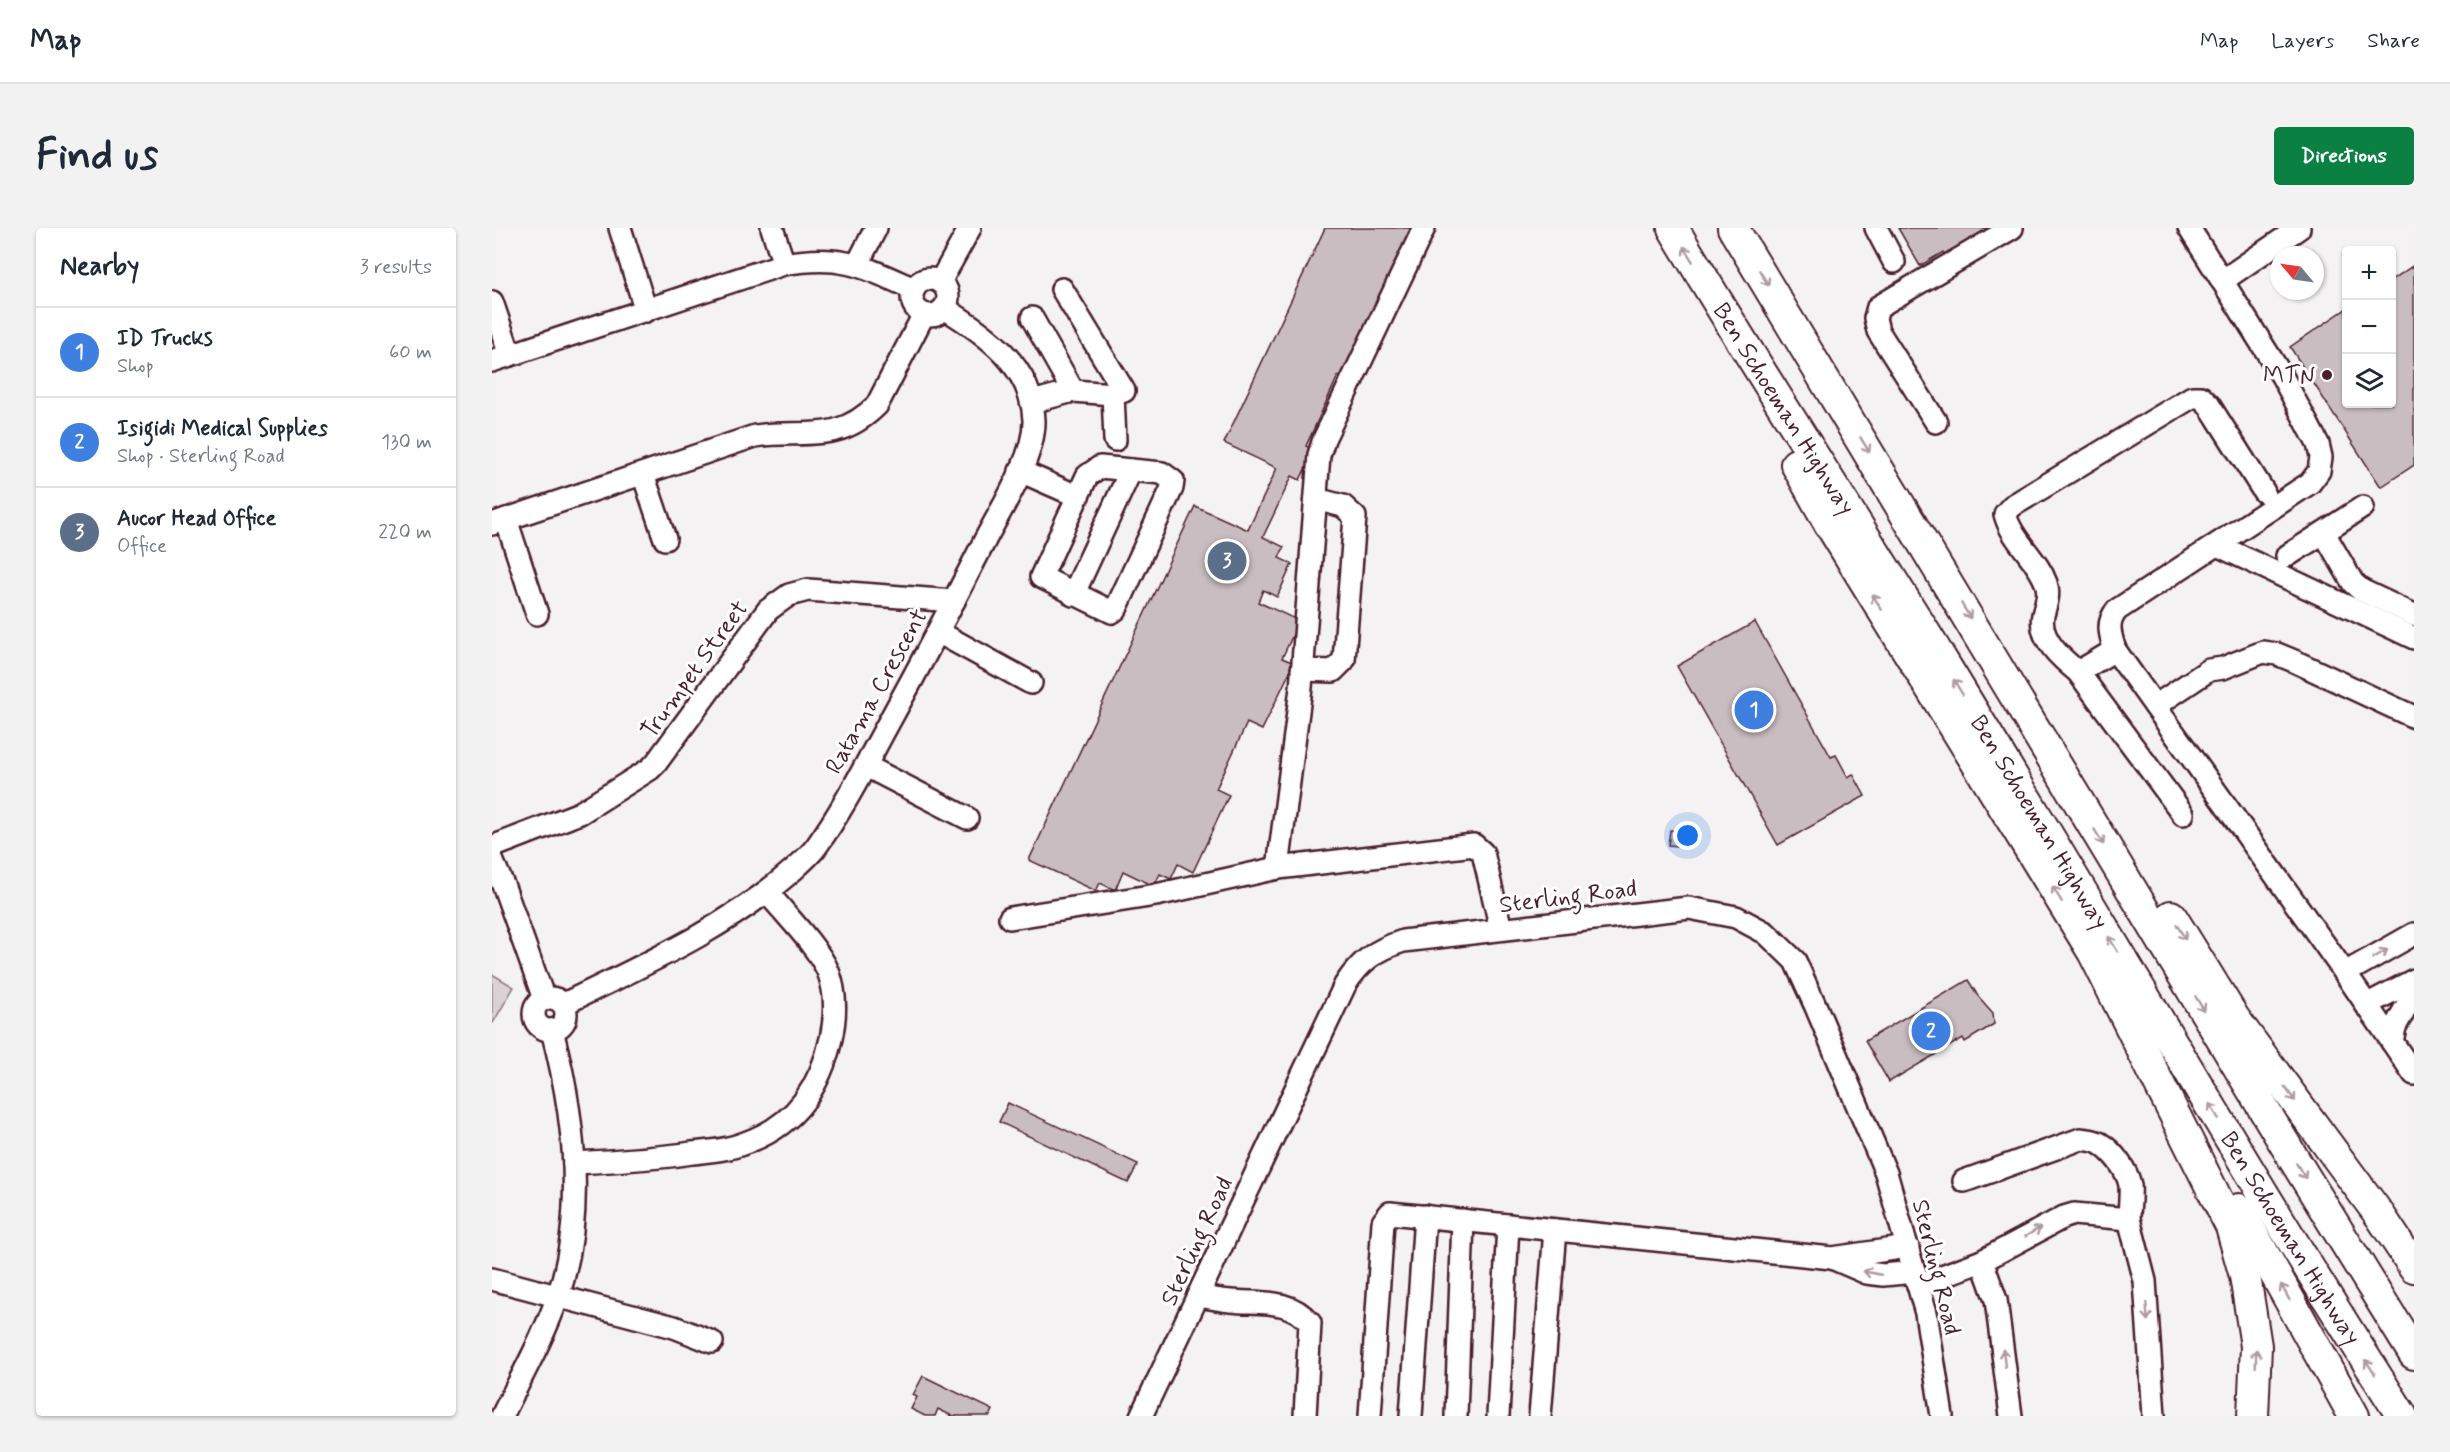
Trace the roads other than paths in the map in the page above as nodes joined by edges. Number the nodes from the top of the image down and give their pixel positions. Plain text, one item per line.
1 (620, 228) edge
2 (772, 228) edge
3 (876, 228) edge
4 (970, 228) edge
5 (1424, 228) edge
6 (1673, 228) edge
7 (1733, 228) edge
8 (1876, 228) edge
9 (2012, 228) edge
10 (2189, 228) edge
11 (2299, 228) edge
12 (1894, 262) dead end
13 (784, 264) junction
14 (857, 265) junction
15 (2222, 281) junction
16 (940, 282) junction
17 (1062, 288) dead end
18 (914, 289) junction
19 (492, 302) edge
20 (944, 308) junction
21 (646, 311) junction
22 (924, 314) junction
23 (1725, 315) junction
24 (1032, 318) dead end
25 (501, 358) edge
26 (1073, 391) junction
27 (1113, 393) junction
28 (1032, 402) junction
29 (1936, 422) dead end
30 (1115, 440) dead end
31 (1131, 470) junction
32 (1020, 471) junction
33 (643, 474) junction
34 (2264, 492) dead end
35 (1077, 496) junction
36 (1316, 500) junction
37 (2363, 507) dead end
38 (499, 521) edge
39 (2324, 533) junction
40 (665, 539) dead end
41 (2217, 545) junction
42 (2287, 556) dead end
43 (1073, 595) junction
44 (954, 602) junction
45 (537, 614) dead end
46 (2414, 615) edge
47 (938, 632) junction
48 (2414, 638) edge
49 (2115, 650) junction
50 (1302, 670) junction
51 (2078, 672) junction
52 (1030, 683) dead end
53 (2015, 697) junction
54 (2159, 711) junction
55 (2414, 717) edge
56 (866, 766) junction
57 (2183, 814) dead end
58 (968, 818) dead end
59 (492, 847) edge
60 (492, 860) edge
61 (1278, 868) junction
62 (767, 892) junction
63 (1010, 918) dead end
64 (1501, 929) junction
65 (2414, 934) edge
66 (2093, 952) junction
67 (2345, 973) junction
68 (2414, 980) edge
69 (2414, 992) edge
70 (554, 1001) junction
71 (2366, 1005) junction
72 (552, 1030) junction
73 (2392, 1042) junction
74 (2414, 1074) edge
75 (574, 1163) junction
76 (1964, 1181) dead end
77 (1425, 1216) junction
78 (2129, 1219) junction
79 (1463, 1220) junction
80 (1508, 1225) junction
81 (1555, 1230) junction
82 (1908, 1247) junction
83 (1832, 1258) junction
84 (1982, 1261) junction
85 (2414, 1267) edge
86 (492, 1279) edge
87 (1916, 1279) junction
88 (558, 1296) junction
89 (1198, 1296) junction
90 (712, 1342) dead end
91 (2414, 1354) edge
92 (502, 1416) edge
93 (1141, 1416) edge
94 (1305, 1416) edge
95 (1370, 1416) edge
96 (1411, 1416) edge
97 (1456, 1416) edge
98 (1498, 1416) edge
99 (1540, 1416) edge
100 (1942, 1416) edge
101 (2011, 1416) edge
102 (2154, 1416) edge
103 (2253, 1416) edge
104 (2354, 1416) edge
105 (2402, 1416) edge

1 - 21 street
2 - 13 street
3 - 14 street
4 - 16 street
5 - 36 street
23 -> 6 highway, Ben Schoeman Highway
7 -> 53 highway, Ben Schoeman Highway
8 - 12 street
9 - 29 street
10 - 15 street
11 - 15 street
13 - 14 street
13 - 21 street
14 - 18 street
15 - 41 street
16 - 18 street
16 - 20 street
17 - 27 street
18 - 22 street
19 - 25 street
20 - 22 street
20 - 28 street, Ratama Crescent
21 - 25 street
22 - 33 street
66 -> 23 highway
105 -> 23 highway, Ben Schoeman Highway
24 - 26 street
26 - 27 street
26 - 28 street
27 - 30 street
28 - 32 street, Ratama Crescent
31 - 35 street
31 - 43 street
31 - 43 street
32 - 35 street
32 - 44 street, Ratama Crescent
33 - 38 street
33 - 40 street
34 - 51 street
35 - 43 street
36 - 50 street
36 - 50 street
37 - 39 street
38 - 45 street
39 - 42 street
39 - 46 street
41 - 48 street
41 - 49 street
44 - 47 street, Ratama Crescent
44 - 59 street, Trumpet Street
47 - 52 street
47 - 56 street, Ratama Crescent
49 - 51 street
49 - 54 street
50 - 61 street
51 - 57 street
53 -> 85 highway
53 -> 91 highway, Ben Schoeman Highway
54 - 55 street
54 - 67 street
56 - 58 street
56 - 62 street, Ratama Crescent
60 - 70 street
61 - 63 street
61 - 64 street
62 - 70 street, Ratama Crescent
62 - 75 street
64 - 82 street, Sterling Road
64 - 89 street, Sterling Road
67 -> 65 street
103 -> 66 highway
104 -> 66 highway
67 - 71 street
68 - 71 street
69 - 73 street
70 - 72 street
70 - 72 street
71 - 73 street
72 - 75 street
73 - 74 street
75 - 88 street
76 - 78 street
77 - 79 street
77 - 95 street
77 - 96 street
84 -> 78 street
78 -> 102 street
79 - 80 street
79 - 97 street
80 - 81 street
80 - 98 street
81 - 83 street
81 - 99 street
82 - 83 street
82 - 87 street, Sterling Road
87 -> 83 street
84 - 87 street
101 -> 84 street
86 - 88 street
87 - 100 street, Sterling Road
88 - 90 street
88 - 92 street
89 - 93 street, Sterling Road
89 - 94 street

